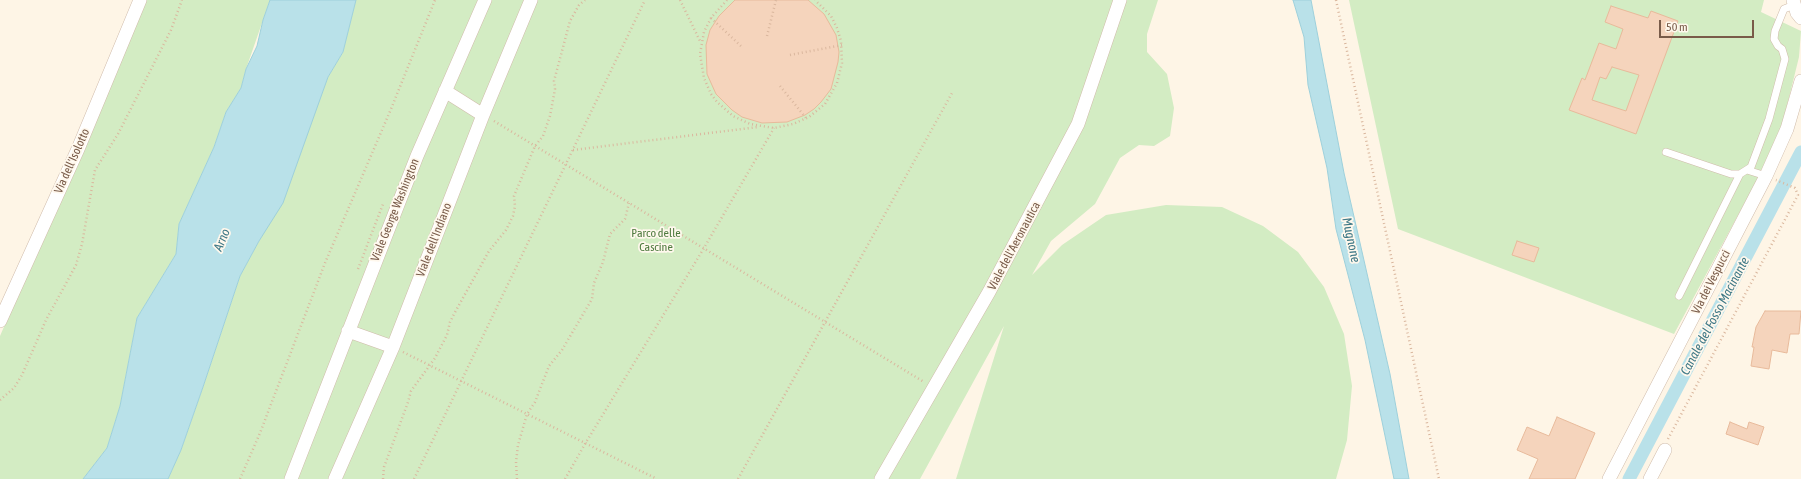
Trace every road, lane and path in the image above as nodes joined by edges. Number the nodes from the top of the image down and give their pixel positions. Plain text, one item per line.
1 (140, 0) edge
2 (182, 0) edge
3 (435, 0) edge
4 (485, 0) edge
5 (531, 0) edge
6 (585, 0) edge
7 (645, 0) edge
8 (680, 0) edge
9 (727, 0) edge
10 (776, 0) edge
11 (815, 0) edge
12 (1120, 0) edge
13 (1336, 0) edge
14 (1794, 3) edge
15 (711, 18) junction
16 (1801, 18) edge
17 (767, 36) dead end
18 (701, 44) junction
19 (741, 46) dead end
20 (842, 46) junction
21 (790, 55) dead end
22 (1801, 81) edge
23 (780, 86) dead end
24 (445, 91) junction
25 (952, 93) dead end
26 (483, 115) junction
27 (806, 118) junction
28 (761, 127) junction
29 (774, 128) junction
30 (535, 146) junction
31 (573, 150) junction
32 (1666, 152) dead end
33 (566, 165) junction
34 (1748, 170) junction
35 (1740, 174) junction
36 (1766, 176) junction
37 (1799, 192) edge
38 (629, 203) junction
39 (704, 248) junction
40 (1679, 296) dead end
41 (0, 321) edge
42 (825, 322) junction
43 (348, 330) junction
44 (393, 347) junction
45 (428, 365) junction
46 (928, 376) dead end
47 (462, 381) junction
48 (925, 382) junction
49 (921, 389) dead end
50 (0, 400) edge
51 (527, 414) junction
52 (585, 444) junction
53 (1665, 450) joint
54 (240, 479) edge
55 (291, 479) edge
56 (335, 479) edge
57 (383, 479) edge
58 (414, 479) edge
59 (517, 479) edge
60 (565, 479) edge
61 (657, 479) edge
62 (738, 479) edge
63 (881, 479) edge
64 (1439, 479) edge
65 (1609, 479) edge
66 (1650, 479) edge

1 - 41 street, Via dell'Isolotto
2 - 50 path
3 - 54 path
4 - 24 street, Viale George Washington
5 - 26 street, Viale dell'Indiano
6 - 30 path
7 - 31 path
8 - 18 path
9 - 15 path
10 - 17 path
11 - 20 path
12 - 63 street, Viale dell'Aeronautica
13 - 64 path
14 - 16 street
14 - 34 lane
15 - 18 path
15 - 19 path
18 - 28 path
20 - 21 path
20 - 27 path
22 - 36 street, Via dei Vespucci
23 - 27 path
24 - 26 street
24 - 43 street, Viale George Washington
25 - 42 path
26 - 30 path
26 - 44 street, Viale dell'Indiano
27 - 29 path
28 - 29 path
28 - 31 path
29 - 39 path
30 - 33 path
30 - 45 path
31 - 33 path
32 - 35 lane
33 - 38 path
33 - 47 path
34 - 35 lane
34 - 36 lane
35 - 40 lane
36 - 37 path
36 - 65 street, Via dei Vespucci
37 - 53 path
38 - 39 path
38 - 51 path
39 - 42 path
39 - 52 path
42 - 48 path
42 - 62 path
43 - 44 street
43 - 55 street, Viale George Washington
44 - 45 path
44 - 56 street, Viale dell'Indiano
45 - 47 path
45 - 57 path
46 - 48 path
47 - 51 path
47 - 58 path
48 - 49 path
51 - 52 path
51 - 59 path
52 - 60 path
52 - 61 path
53 - 66 street

